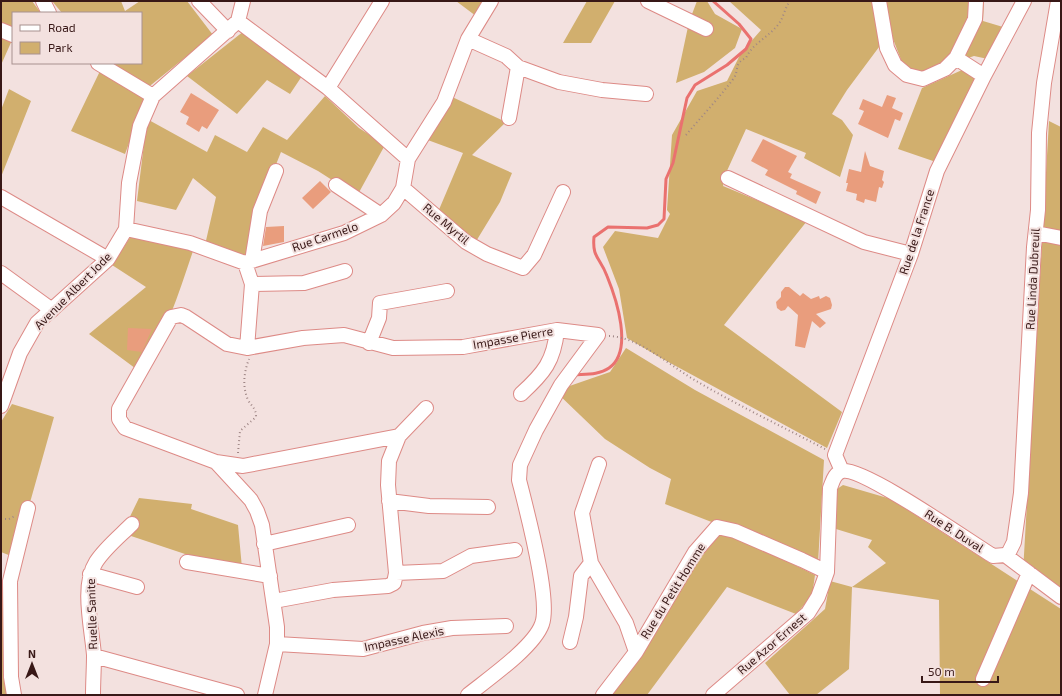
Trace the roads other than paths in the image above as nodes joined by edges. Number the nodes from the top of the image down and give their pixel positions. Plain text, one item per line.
1 (43, 1) edge
2 (199, 1) edge
3 (243, 1) edge
4 (382, 1) edge
5 (491, 1) edge
6 (648, 1) edge
7 (879, 1) edge
8 (976, 1) edge
9 (1024, 1) edge
10 (1058, 1) edge
11 (48, 12) edge
12 (238, 21) junction
13 (706, 29) dead end
14 (1, 30) edge
15 (228, 31) junction
16 (12, 35) edge
17 (468, 39) junction
18 (956, 58) junction
19 (100, 64) edge
20 (518, 67) junction
21 (984, 76) junction
22 (328, 88) junction
23 (646, 94) dead end
24 (153, 96) junction
25 (509, 118) dead end
26 (408, 159) junction
27 (276, 171) dead end
28 (728, 178) dead end
29 (336, 185) dead end
30 (403, 188) junction
31 (563, 192) dead end
32 (1, 196) edge
33 (382, 215) junction
34 (126, 229) junction
35 (1036, 234) junction
36 (1061, 238) edge
37 (911, 254) junction
38 (108, 259) junction
39 (249, 262) junction
40 (345, 271) dead end
41 (1, 273) edge
42 (252, 284) junction
43 (447, 291) dead end
44 (52, 310) junction
45 (557, 330) junction
46 (369, 343) junction
47 (251, 347) junction
48 (521, 394) dead end
49 (1, 406) edge
50 (426, 408) dead end
51 (399, 436) junction
52 (222, 462) junction
53 (598, 464) dead end
54 (842, 471) junction
55 (389, 502) junction
56 (488, 507) dead end
57 (28, 508) dead end
58 (132, 524) dead end
59 (348, 525) dead end
60 (264, 544) junction
61 (515, 550) dead end
62 (1005, 555) junction
63 (187, 562) dead end
64 (591, 563) junction
65 (827, 572) junction
66 (396, 573) junction
67 (1029, 573) junction
68 (90, 574) junction
69 (270, 576) junction
70 (137, 587) dead end
71 (1061, 597) edge
72 (274, 601) junction
73 (506, 626) dead end
74 (570, 642) dead end
75 (277, 644) junction
76 (636, 652) junction
77 (94, 656) junction
78 (983, 679) dead end
79 (14, 695) edge
80 (93, 695) edge
81 (238, 695) edge
82 (265, 695) edge
83 (468, 695) edge
84 (603, 695) edge
85 (714, 695) edge

1 - 11 street
2 - 15 street
3 - 12 street
4 - 22 street
5 - 17 street, Rue Carmelo
6 - 13 street
7 - 18 street
8 - 18 street
9 - 21 street, Rue de la France
10 - 35 street, Rue Linda Dubreuil
12 - 15 street, Avenue Albert Jode
12 - 22 street
14 - 16 street
15 - 24 street, Avenue Albert Jode
17 - 20 street
17 - 26 street, Rue Carmelo
18 - 21 street
19 - 24 street
20 - 23 street
20 - 25 street
21 - 37 street, Rue de la France
22 - 26 street
24 - 34 street, Avenue Albert Jode
26 - 30 street, Rue Carmelo
27 - 39 street
28 - 37 street
29 - 33 street
30 - 31 street, Rue Myrtil
30 - 33 street, Rue Carmelo
32 - 38 street
33 - 39 street, Rue Carmelo
34 - 38 street, Avenue Albert Jode
34 - 39 street
35 - 36 street
35 - 62 street, Rue Linda Dubreuil
37 - 54 street, Rue de la France
38 - 44 street, Avenue Albert Jode
39 - 42 street
40 - 42 street
41 - 44 street
42 - 47 street
43 - 46 street
44 - 49 street, Avenue Albert Jode
45 - 46 street, Impasse Pierre
45 - 48 street
45 - 83 street, Impasse Pierre
46 - 47 street, Impasse Pierre
47 - 52 street
50 - 51 street
51 - 52 street
51 - 55 street
52 - 60 street
53 - 64 street
54 - 62 street, Rue B. Duval
54 - 65 street, Rue Azor Ernest
55 - 56 street
55 - 66 street
57 - 79 street
58 - 68 street, Ruelle Sanite
59 - 60 street
60 - 69 street
61 - 66 street
62 - 67 street, Rue B. Duval
63 - 69 street
64 - 74 street
64 - 76 street
65 - 76 street, Rue du Petit Homme
65 - 85 street, Rue Azor Ernest
66 - 72 street
67 - 71 street, Rue B. Duval
67 - 78 street
68 - 70 street
68 - 77 street, Ruelle Sanite
69 - 72 street
72 - 75 street
73 - 75 street, Impasse Alexis
75 - 82 street
76 - 84 street, Rue du Petit Homme
77 - 80 street, Ruelle Sanite
77 - 81 street

